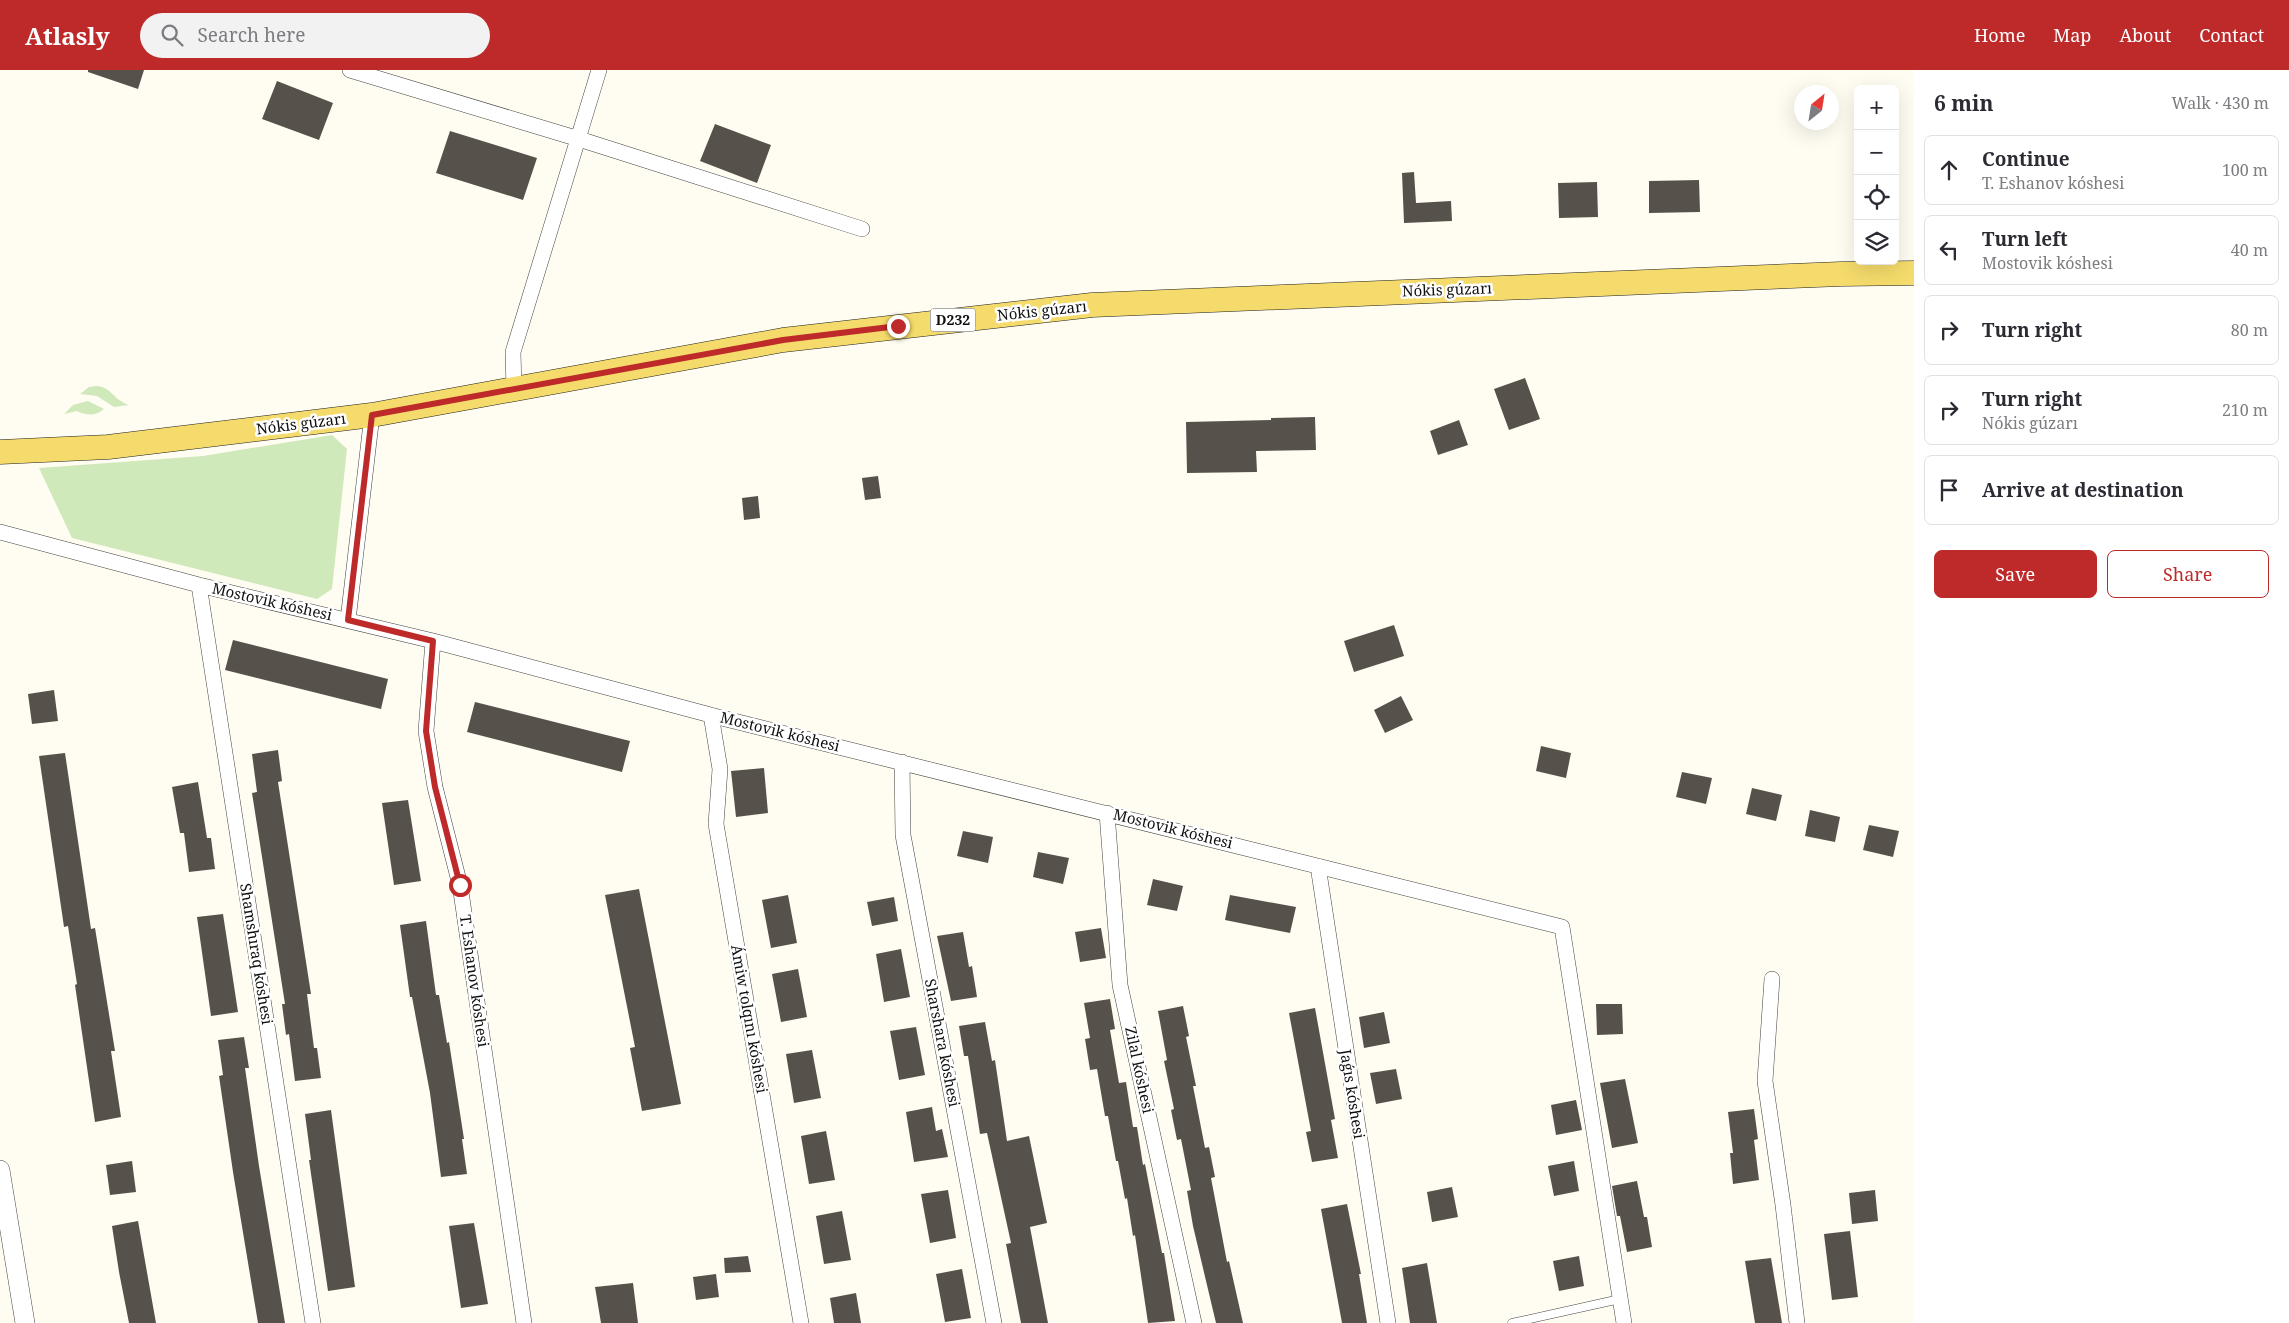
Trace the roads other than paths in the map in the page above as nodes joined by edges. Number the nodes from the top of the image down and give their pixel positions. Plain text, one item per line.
1 (350, 70) edge
2 (599, 70) edge
3 (579, 139) junction
4 (862, 229) dead end
5 (1914, 273) edge
6 (514, 389) junction
7 (372, 415) junction
8 (0, 452) edge
9 (0, 532) edge
10 (199, 585) junction
11 (348, 620) junction
12 (433, 641) junction
13 (711, 715) junction
14 (902, 762) junction
15 (1107, 813) junction
16 (1318, 866) junction
17 (1772, 979) dead end
18 (0, 1170) edge
19 (1620, 1298) junction
20 (25, 1323) edge
21 (313, 1323) edge
22 (524, 1323) edge
23 (802, 1323) edge
24 (994, 1323) edge
25 (1194, 1323) edge
26 (1388, 1323) edge
27 (1512, 1323) edge
28 (1624, 1323) edge
29 (1796, 1323) edge

1 - 3 street
2 - 3 street
3 - 4 street
3 - 6 street
5 - 6 main road, Nókis gúzarı / D232
6 - 7 main road, Nókis gúzarı / D232
7 - 8 main road, Nókis gúzarı / D232
7 - 11 street
9 - 10 street, Mostovik kóshesi
10 - 11 street, Mostovik kóshesi
10 - 21 street, Shamshıraq kóshesi
11 - 12 street, Mostovik kóshesi
12 - 13 street, Mostovik kóshesi
12 - 22 street, T. Eshanov kóshesi
13 - 14 street, Mostovik kóshesi
13 - 23 street, Ámiw tolqını kóshesi
14 - 15 street, Mostovik kóshesi
14 - 24 street, Sharshara kóshesi
15 - 16 street, Mostovik kóshesi
15 - 25 street, Zilal kóshesi
16 - 19 street, Mostovik kóshesi
16 - 26 street, Jaǵıs kóshesi
17 - 29 street
18 - 20 street
19 - 27 lane
19 - 28 street

